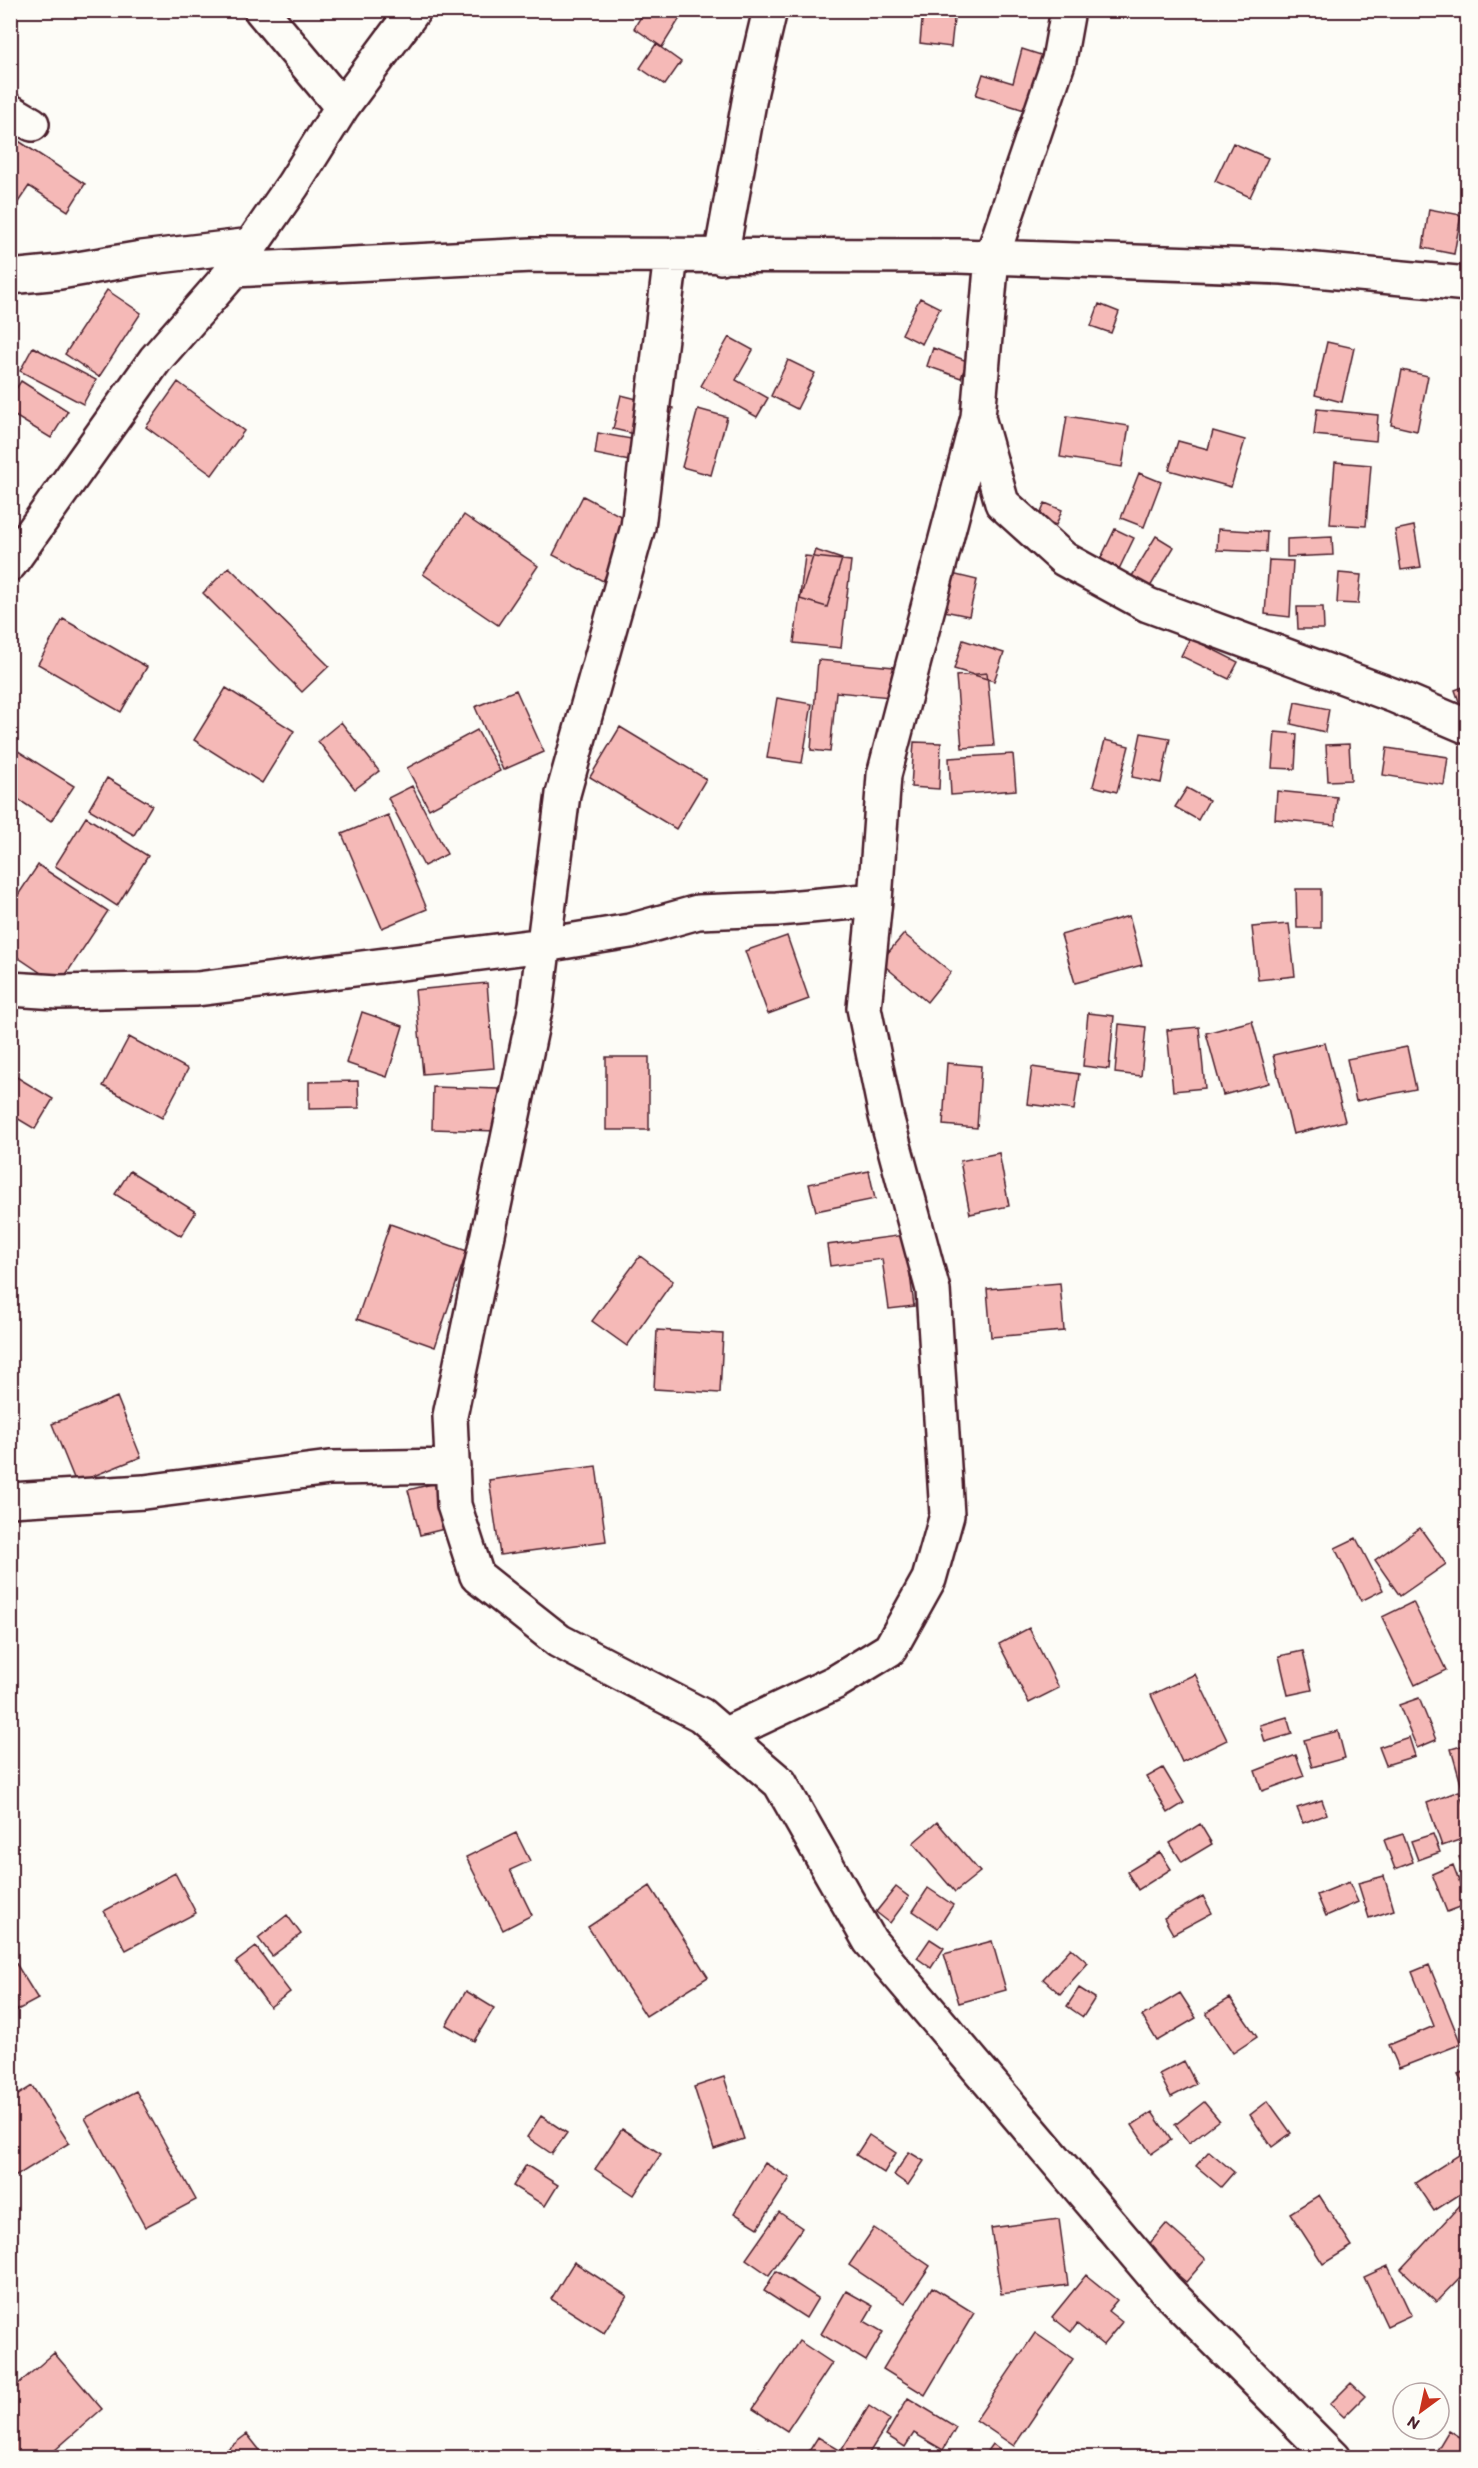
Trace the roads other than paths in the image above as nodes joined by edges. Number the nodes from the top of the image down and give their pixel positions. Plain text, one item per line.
1 (261, 10) edge
2 (414, 10) edge
3 (770, 10) edge
4 (1068, 10) edge
5 (342, 107) junction
6 (671, 256) junction
7 (721, 257) junction
8 (992, 257) junction
9 (243, 258) junction
10 (10, 278) edge
11 (1467, 284) edge
12 (978, 417) junction
13 (10, 564) edge
14 (1467, 727) edge
15 (875, 900) junction
16 (544, 945) junction
17 (10, 989) edge
18 (453, 1466) junction
19 (10, 1500) edge
20 (724, 1735) junction
21 (1333, 2457) edge

1 - 5 street
2 - 5 street
3 - 7 street
4 - 8 street
5 - 9 street
6 - 7 street
6 - 9 street
6 - 16 street
7 - 8 street
8 - 11 street
8 - 12 street
9 - 10 street
9 - 13 street
12 - 14 street
12 - 15 street
15 - 16 street
15 - 20 street
16 - 17 street
16 - 18 street
18 - 19 street
18 - 20 street
20 - 21 street

